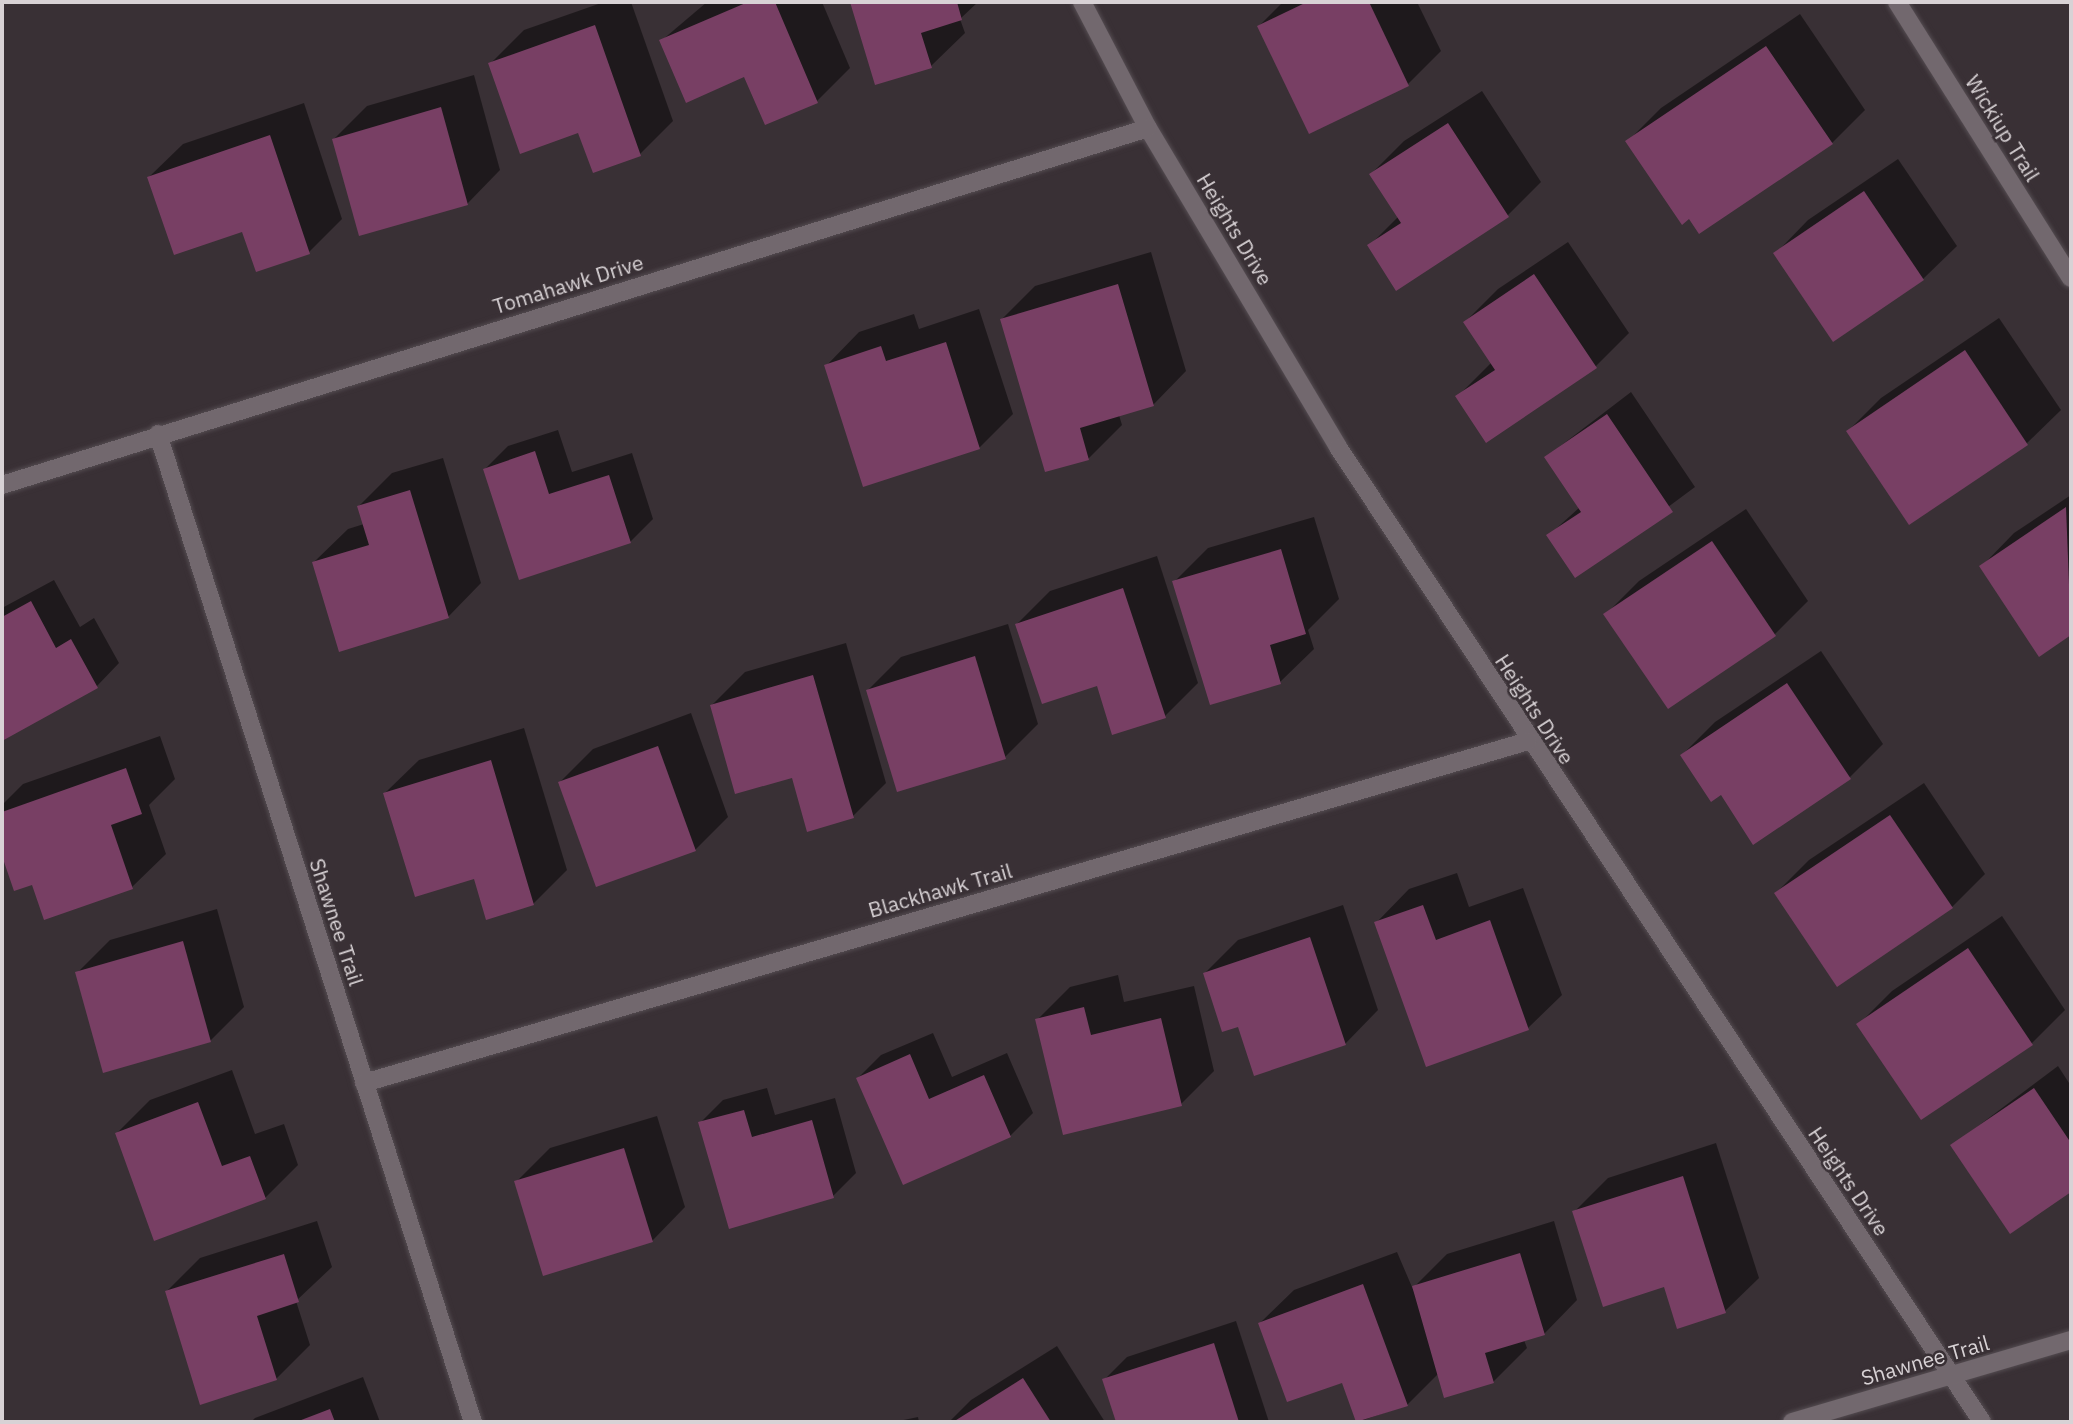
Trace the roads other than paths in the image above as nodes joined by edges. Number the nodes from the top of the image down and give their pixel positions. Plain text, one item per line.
1 (1082, 2) edge
2 (1897, 2) edge
3 (1148, 128) junction
4 (2071, 278) edge
5 (158, 434) junction
6 (2, 485) edge
7 (1528, 741) junction
8 (364, 1083) junction
9 (2071, 1340) edge
10 (1951, 1376) junction
11 (473, 1422) edge
12 (1792, 1422) edge
13 (1982, 1422) edge

1 - 3 street, Heights Drive
2 - 4 street, Wickiup Trail
3 - 5 street, Tomahawk Drive
3 - 7 street, Heights Drive
5 - 6 street, Tomahawk Drive
5 - 8 street, Shawnee Trail
7 - 8 street, Blackhawk Trail
7 - 10 street, Heights Drive
8 - 11 street, Shawnee Trail
9 - 10 street, Shawnee Trail
10 - 12 street, Shawnee Trail
10 - 13 street, Heights Drive

